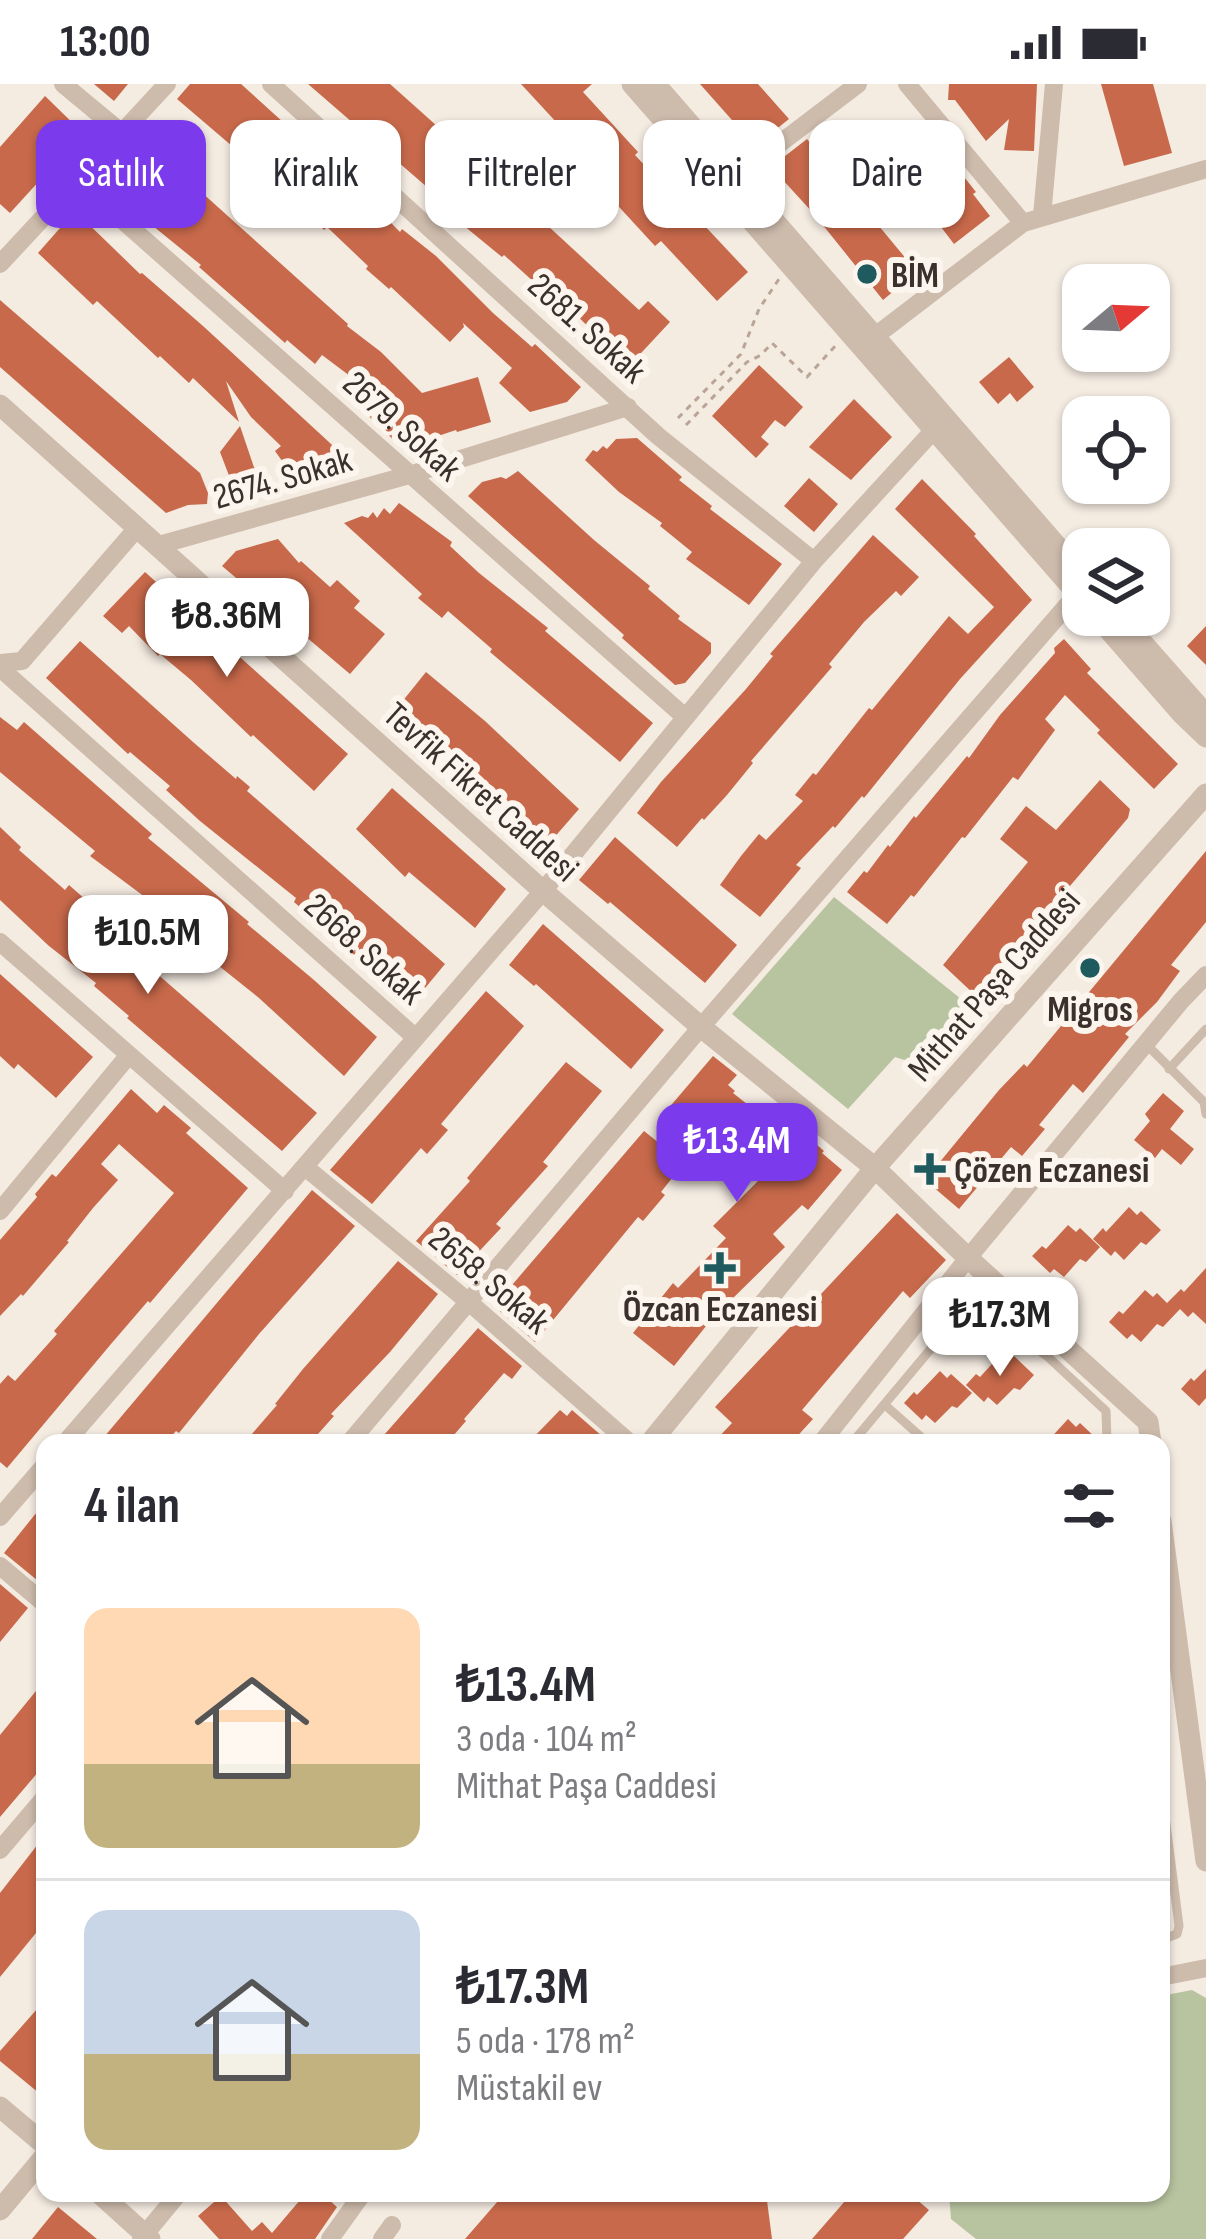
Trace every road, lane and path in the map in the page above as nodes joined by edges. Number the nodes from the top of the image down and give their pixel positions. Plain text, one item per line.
1 (63, 84) edge
2 (167, 84) edge
3 (271, 84) edge
4 (632, 84) edge
5 (655, 84) edge
6 (858, 84) edge
7 (907, 84) edge
8 (1054, 84) edge
9 (106, 120) edge
10 (134, 120) edge
11 (687, 120) edge
12 (785, 140) edge
13 (1206, 169) edge
14 (1032, 220) junction
15 (36, 226) edge
16 (131, 228) edge
17 (781, 228) edge
18 (0, 264) edge
19 (780, 277) dead end
20 (874, 337) junction
21 (838, 343) dead end
22 (0, 405) edge
23 (628, 407) junction
24 (679, 418) dead end
25 (686, 425) dead end
26 (933, 430) junction
27 (409, 476) junction
28 (137, 527) junction
29 (159, 545) junction
30 (814, 561) junction
31 (1062, 567) edge
32 (1062, 569) edge
33 (1062, 612) edge
34 (1114, 636) edge
35 (1136, 636) edge
36 (0, 666) edge
37 (1206, 715) edge
38 (685, 717) junction
39 (1206, 736) edge
40 (1206, 794) edge
41 (543, 891) junction
42 (0, 942) edge
43 (1206, 975) edge
44 (701, 1028) junction
45 (1206, 1029) edge
46 (416, 1038) junction
47 (1146, 1044) junction
48 (128, 1056) junction
49 (1169, 1069) junction
50 (1206, 1114) edge
51 (305, 1167) junction
52 (875, 1168) junction
53 (285, 1191) junction
54 (0, 1211) edge
55 (968, 1258) junction
56 (988, 1276) junction
57 (970, 1302) junction
58 (470, 1303) junction
59 (885, 1406) junction
60 (72, 1434) edge
61 (358, 1434) edge
62 (620, 1434) edge
63 (657, 1434) edge
64 (828, 1434) edge
65 (860, 1434) edge
66 (918, 1434) edge
67 (1107, 1434) edge
68 (1150, 1434) edge
69 (36, 1476) edge
70 (0, 1517) edge
71 (0, 1566) edge
72 (1170, 1589) edge
73 (36, 1596) edge
74 (36, 1808) edge
75 (0, 1850) edge
76 (1170, 1856) edge
77 (1206, 1861) edge
78 (1170, 1937) edge
79 (1206, 1969) edge
80 (1170, 1975) edge
81 (0, 2107) edge
82 (36, 2137) edge
83 (36, 2167) edge
84 (108, 2202) edge
85 (172, 2202) edge
86 (357, 2202) edge
87 (0, 2210) edge
88 (145, 2238) edge
89 (333, 2238) edge

1 - 9 street
2 - 10 street
3 - 23 street, 2681. Sokak
4 - 26 street
5 - 11 street
6 - 12 street
7 - 14 street
8 - 14 street
13 - 14 street
14 - 20 street
15 - 18 street
16 - 27 street, 2679. Sokak
17 - 20 street
19 - 24 path
20 - 31 street
21 - 25 path
22 - 28 street, Tevfik Fikret Caddesi
23 - 27 street, 2674. Sokak
23 - 30 street, 2681. Sokak
26 - 30 street
26 - 32 street
27 - 29 street, 2674. Sokak
27 - 38 street, 2679. Sokak
28 - 29 street, Tevfik Fikret Caddesi
28 - 36 street
29 - 41 street, Tevfik Fikret Caddesi
30 - 38 street
33 - 44 street
34 - 39 street
35 - 37 street
36 - 46 street, 2668. Sokak
38 - 41 street
40 - 52 street, Mithat Paşa Caddesi
41 - 44 street, Tevfik Fikret Caddesi
41 - 46 street
42 - 48 street
43 - 47 street
44 - 52 street, Tevfik Fikret Caddesi
44 - 58 street
45 - 49 lane
46 - 51 street
47 - 49 lane
47 - 55 street
48 - 53 street
48 - 54 street
49 - 50 lane
51 - 53 street
51 - 58 street, 2658. Sokak
52 - 55 street, Tevfik Fikret Caddesi
52 - 63 street, Mithat Paşa Caddesi
53 - 60 street
55 - 56 street, Tevfik Fikret Caddesi
55 - 64 street
56 - 57 lane
56 - 68 street, Tevfik Fikret Caddesi
57 - 59 lane
57 - 67 lane
58 - 61 street
58 - 62 street, 2658. Sokak
59 - 65 lane
59 - 66 lane
69 - 70 street
71 - 73 street
72 - 77 street
74 - 75 street
76 - 78 lane
79 - 80 street
81 - 82 street
83 - 87 street
84 - 88 street
85 - 88 street
86 - 89 street

